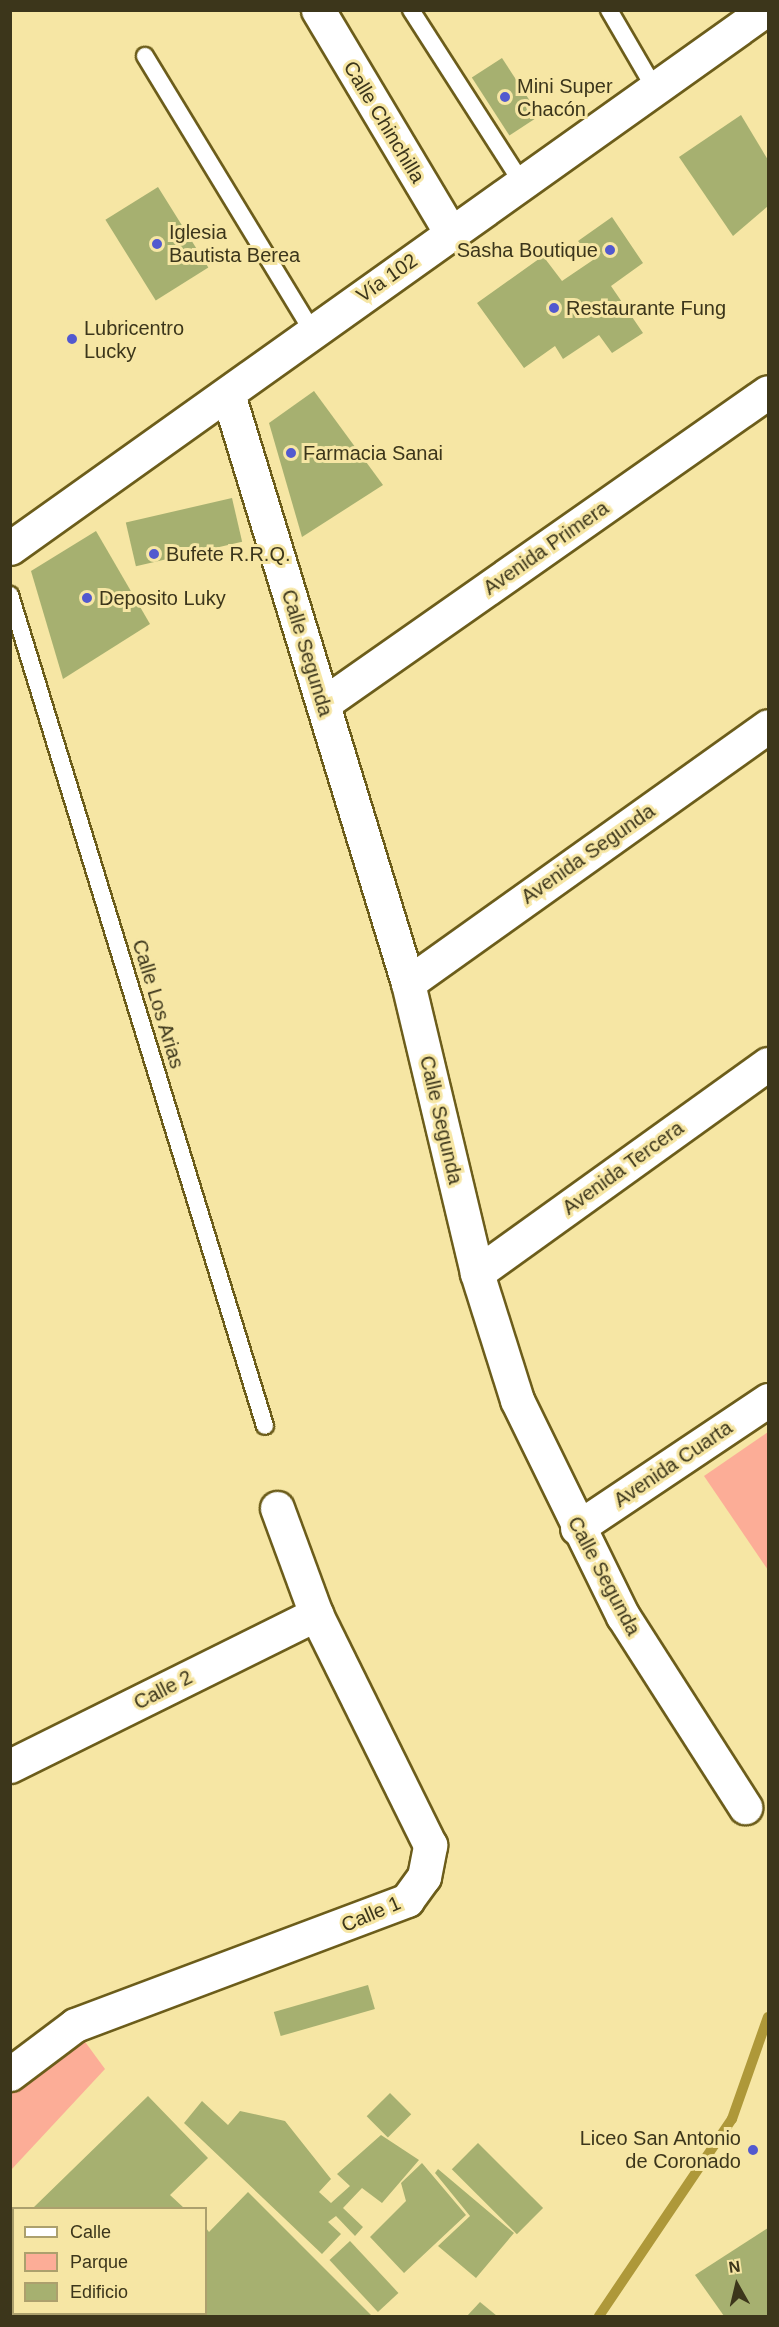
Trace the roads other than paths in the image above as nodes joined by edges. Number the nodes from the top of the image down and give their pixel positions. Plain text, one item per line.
1 (318, 10) edge
2 (411, 10) edge
3 (609, 10) edge
4 (765, 15) edge
5 (145, 56) dead end
6 (655, 89) junction
7 (522, 183) junction
8 (451, 233) junction
9 (312, 332) junction
10 (768, 392) edge
11 (228, 394) junction
12 (10, 548) edge
13 (10, 595) edge
14 (323, 704) junction
15 (768, 726) edge
16 (408, 983) junction
17 (768, 1064) edge
18 (477, 1273) junction
19 (768, 1400) edge
20 (265, 1426) dead end
21 (277, 1508) dead end
22 (577, 1528) junction
23 (316, 1614) junction
24 (10, 1766) edge
25 (745, 1807) dead end
26 (10, 2074) edge

1 - 8 street, Calle Chinchilla
2 - 7 lane
3 - 6 lane
4 - 6 street, Vía 102
5 - 9 lane
6 - 7 street, Vía 102
7 - 8 street, Vía 102
8 - 9 street, Vía 102
9 - 11 street, Vía 102
10 - 14 street, Avenida Primera
11 - 12 street, Vía 102
11 - 14 street, Calle Segunda
13 - 20 lane, Calle Los Arias
14 - 16 street, Calle Segunda
15 - 16 street, Avenida Segunda
16 - 18 street, Calle Segunda
17 - 18 street, Avenida Tercera
18 - 22 street, Calle Segunda
19 - 22 street, Avenida Cuarta
21 - 23 street, Calle 1
22 - 25 street, Calle Segunda
23 - 24 street, Calle 2
23 - 26 street, Calle 1

